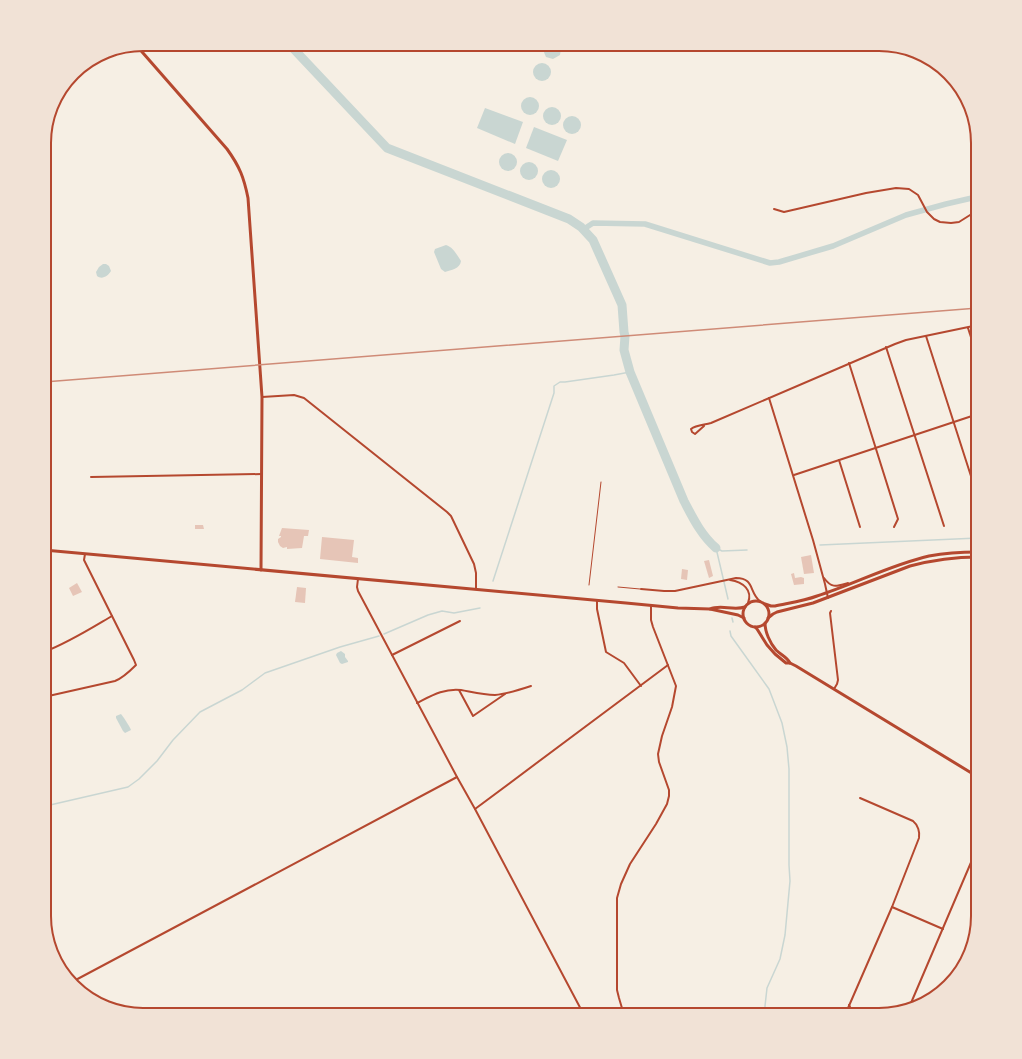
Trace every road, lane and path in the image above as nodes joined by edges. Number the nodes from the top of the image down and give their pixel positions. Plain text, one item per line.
1 (141, 51) edge
2 (774, 209) dead end
3 (971, 214) edge
4 (971, 326) edge
5 (968, 327) junction
6 (926, 336) junction
7 (971, 337) edge
8 (886, 347) junction
9 (849, 363) junction
10 (262, 397) junction
11 (769, 398) junction
12 (971, 416) edge
13 (954, 422) junction
14 (704, 426) junction
15 (914, 435) junction
16 (876, 448) junction
17 (839, 460) junction
18 (262, 474) junction
19 (794, 475) junction
20 (971, 476) edge
21 (91, 477) dead end
22 (601, 482) dead end
23 (944, 526) dead end
24 (860, 527) dead end
25 (894, 527) dead end
26 (51, 551) edge
27 (971, 552) edge
28 (85, 554) junction
29 (971, 557) edge
30 (261, 570) junction
31 (823, 577) junction
32 (358, 579) junction
33 (729, 580) junction
34 (853, 582) junction
35 (589, 585) dead end
36 (618, 587) dead end
37 (476, 589) junction
38 (640, 589) joint
39 (827, 593) junction
40 (828, 598) junction
41 (597, 601) junction
42 (760, 601) junction
43 (748, 603) junction
44 (765, 604) junction
45 (651, 605) junction
46 (745, 607) junction
47 (710, 609) junction
48 (831, 611) dead end
49 (112, 616) junction
50 (744, 618) junction
51 (768, 618) junction
52 (460, 621) dead end
53 (765, 623) junction
54 (755, 627) junction
55 (51, 649) edge
56 (392, 655) junction
57 (790, 663) junction
58 (668, 665) junction
59 (531, 686) dead end
60 (641, 686) junction
61 (834, 689) junction
62 (459, 690) junction
63 (506, 693) junction
64 (51, 696) edge
65 (417, 703) junction
66 (971, 773) edge
67 (457, 777) junction
68 (860, 798) dead end
69 (475, 809) junction
70 (971, 863) edge
71 (892, 907) junction
72 (943, 929) junction
73 (77, 980) edge
74 (911, 1002) edge
75 (849, 1005) junction
76 (580, 1008) edge
77 (622, 1008) edge
78 (848, 1008) edge
79 (850, 1008) edge

1 - 10 main road
2 - 3 street
4 - 5 street
5 - 6 street
5 - 7 street
6 - 8 street
6 - 13 street
8 - 9 street
8 - 15 street
9 - 11 street
9 - 16 street
10 - 18 main road
10 - 37 street
11 - 14 street
11 - 19 street
12 - 13 street
13 - 15 street
13 - 20 street
14 - 14 street
15 - 16 street
15 - 23 street
16 - 17 street
16 - 25 street
17 - 19 street
17 - 24 street
18 - 21 street
18 - 30 main road
19 - 31 street
22 - 35 lane
26 - 28 main road
27 - 34 main road
28 - 30 main road
28 - 49 street
29 - 40 main road
30 - 32 main road
31 - 34 street
31 - 39 street
32 - 37 main road
32 - 56 street
33 - 38 street
33 - 42 street
33 - 43 street
34 - 39 main road
36 - 38 lane
37 - 41 main road
39 - 40 street
39 - 44 main road
40 - 51 main road
41 - 45 main road
41 - 60 street
42 - 43 main road
42 - 44 main road
43 - 46 main road
44 - 51 main road
45 - 47 main road
45 - 58 street
46 - 47 main road
46 - 50 main road
47 - 50 main road
48 - 61 street
49 - 55 street
49 - 64 street
50 - 54 main road
51 - 53 main road
52 - 56 street
53 - 54 main road
53 - 57 main road
54 - 57 main road
56 - 65 street
57 - 61 main road
58 - 60 street
58 - 77 street
59 - 63 street
60 - 69 street
61 - 66 main road
62 - 63 street
62 - 63 street
62 - 65 street
65 - 67 street
67 - 69 street
67 - 73 street
68 - 71 street
69 - 76 street
70 - 72 street
71 - 72 street
71 - 75 street
72 - 74 street
75 - 78 street
75 - 79 street

